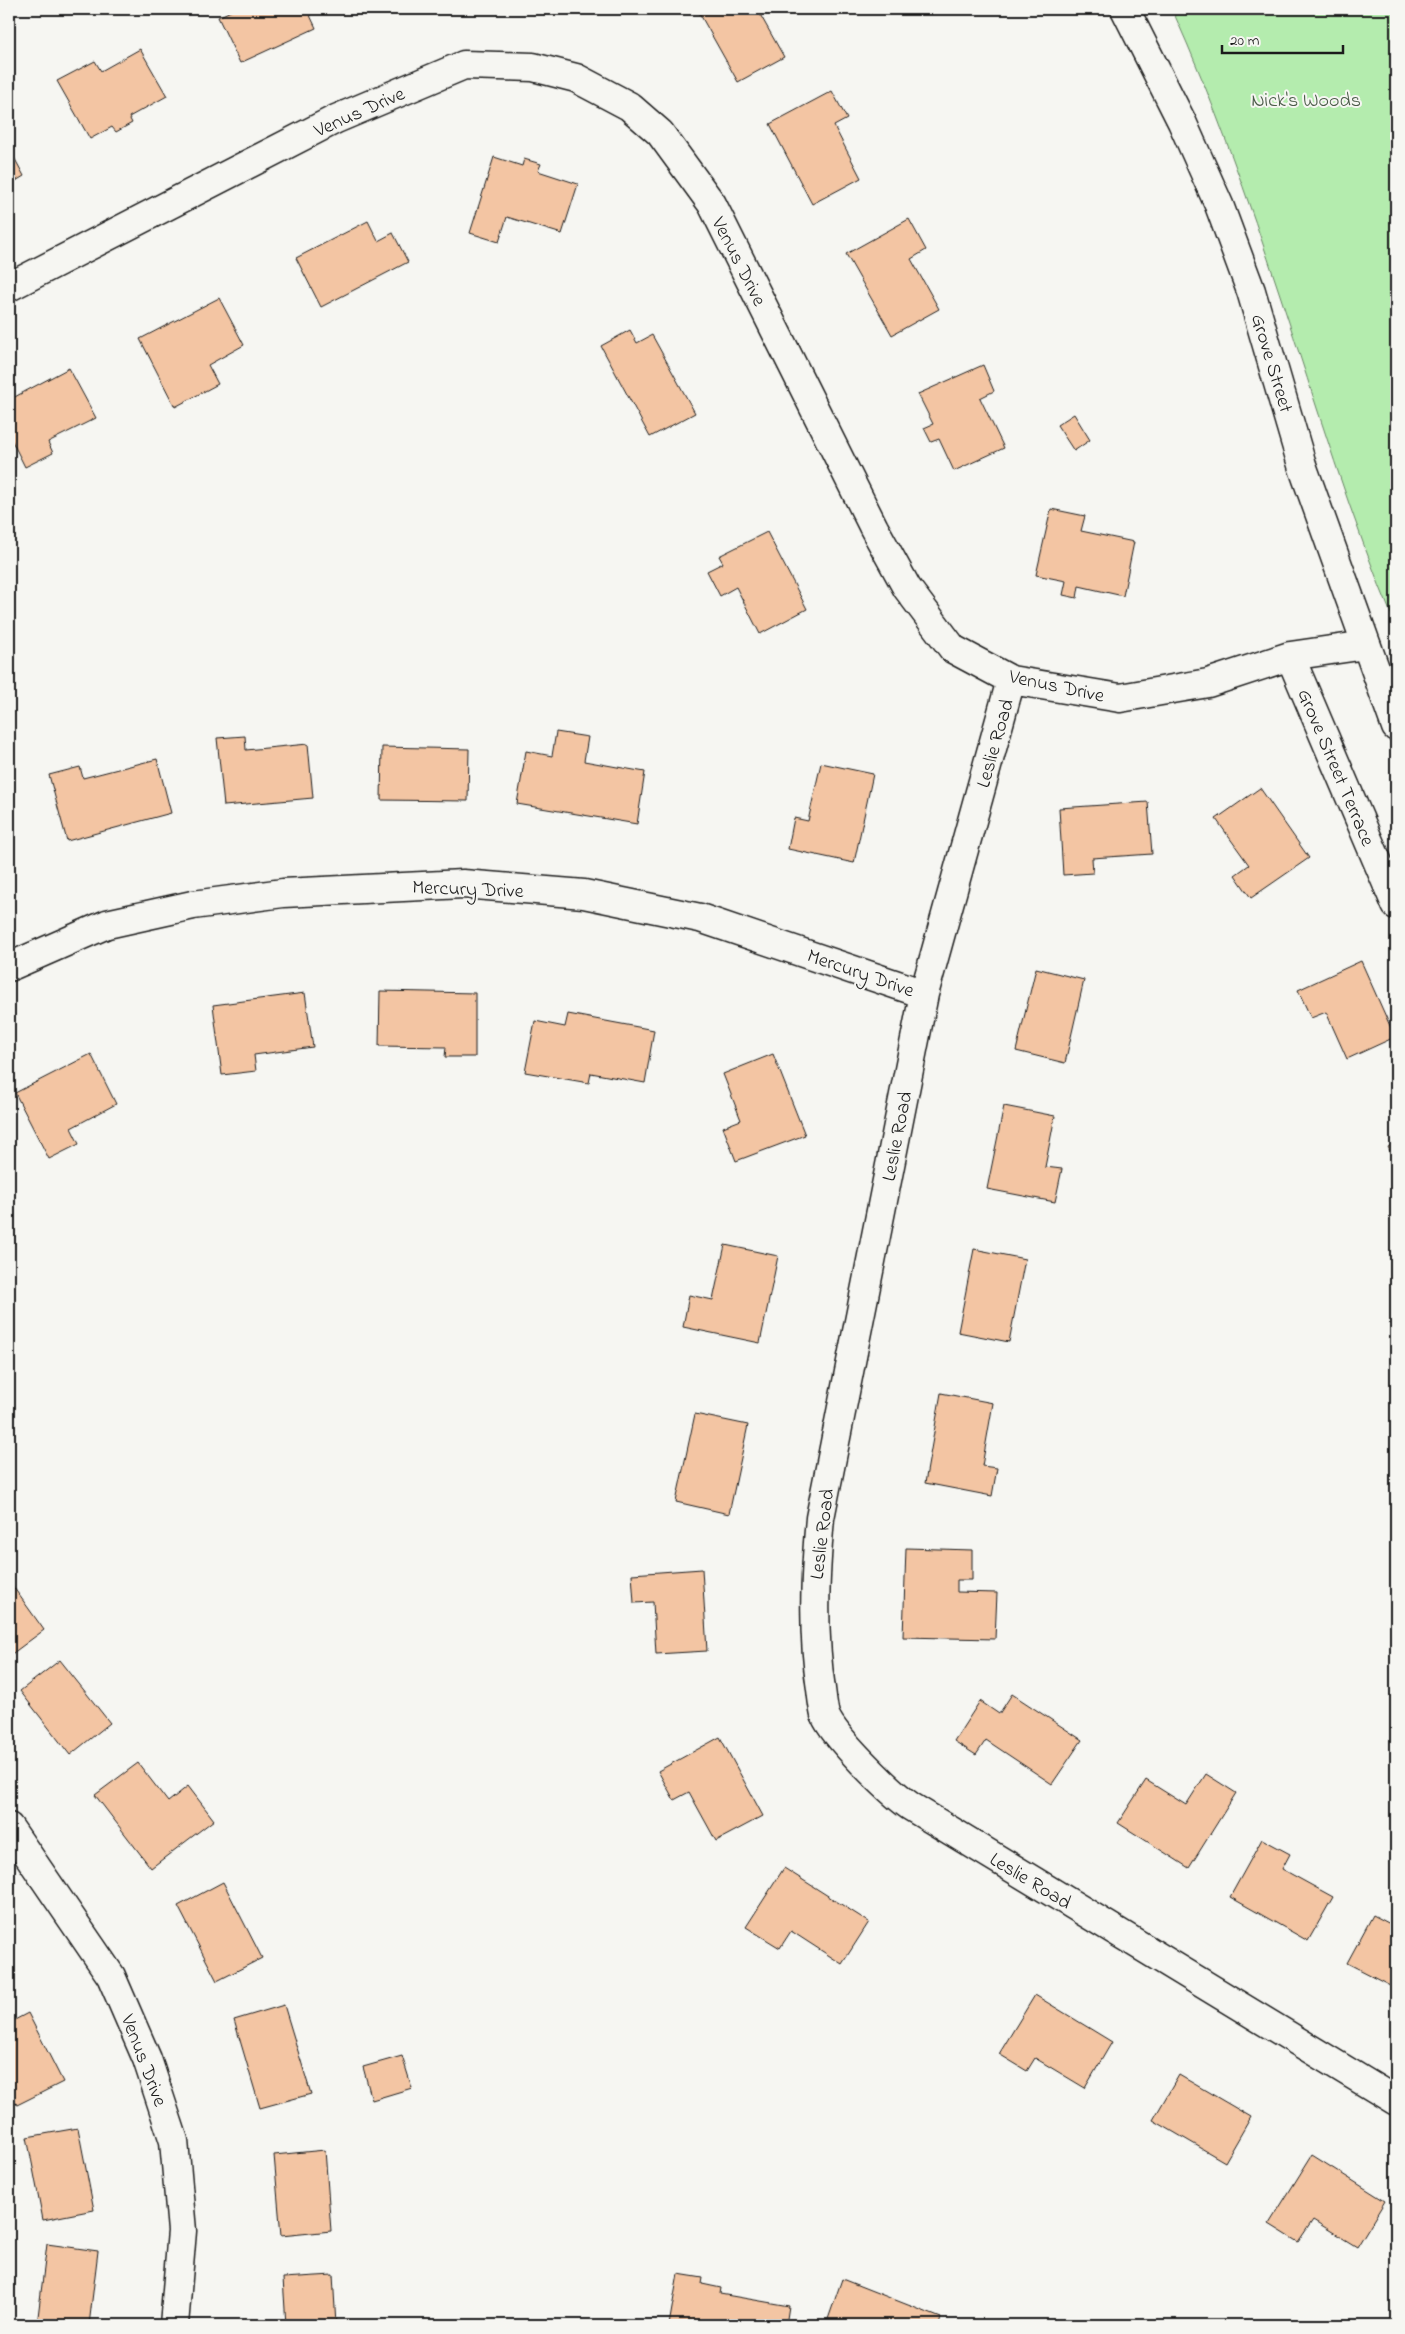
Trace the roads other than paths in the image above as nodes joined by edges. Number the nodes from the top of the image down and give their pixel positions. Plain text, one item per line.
1 (1125, 9) edge
2 (9, 287) edge
3 (1366, 645) junction
4 (1290, 656) junction
5 (1011, 680) junction
6 (1396, 727) edge
7 (1396, 905) edge
8 (9, 967) edge
9 (924, 994) junction
10 (9, 1828) edge
11 (1396, 2101) edge
12 (174, 2325) edge

1 - 3 street, Grove Street
2 - 5 street, Venus Drive
3 - 4 street, Venus Drive
3 - 6 street, Grove Street
4 - 5 street, Venus Drive
4 - 7 street, Grove Street Terrace
5 - 9 street, Leslie Road
8 - 9 street, Mercury Drive
9 - 11 street, Leslie Road
10 - 12 street, Venus Drive

